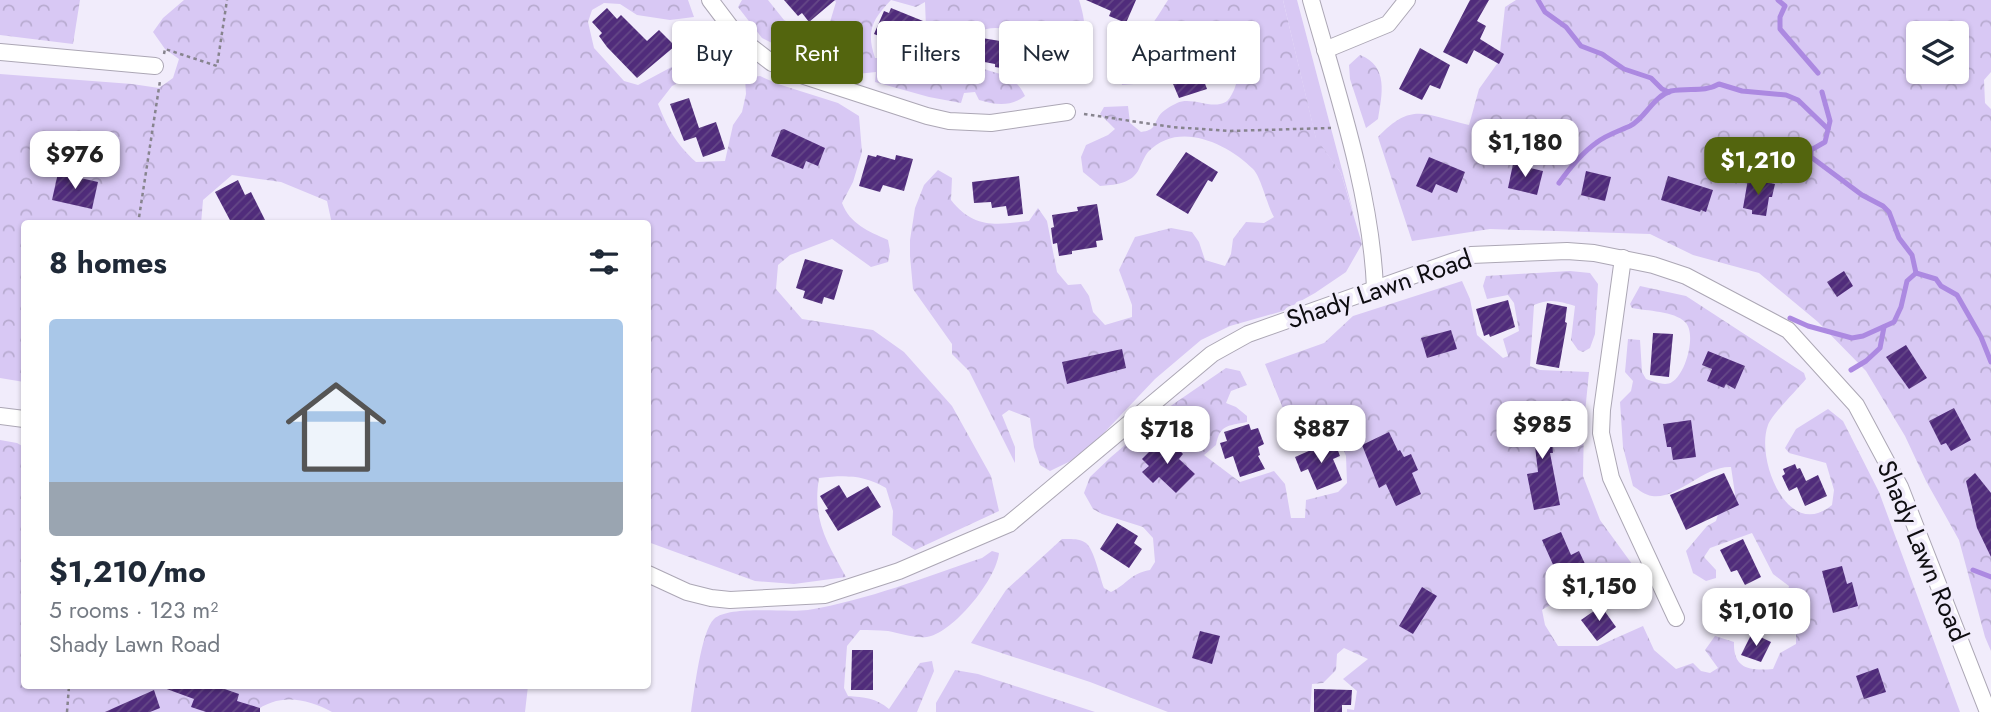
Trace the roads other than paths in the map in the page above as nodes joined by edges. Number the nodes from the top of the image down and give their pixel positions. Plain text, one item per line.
1 (710, 0) edge
2 (1311, 0) edge
3 (1407, 0) edge
4 (1325, 50) junction
5 (0, 52) edge
6 (160, 68) road end
7 (1067, 112) road end
8 (1623, 258) junction
9 (1375, 288) junction
10 (0, 416) edge
11 (21, 419) edge
12 (651, 575) edge
13 (1676, 618) dead end
14 (1988, 712) edge

1 - 7 street
2 - 4 street
3 - 4 street
4 - 9 street
5 - 6 street
8 - 9 street, Shady Lawn Road
8 - 13 street
8 - 14 street, Shady Lawn Road
9 - 12 street, Shady Lawn Road
10 - 11 street

